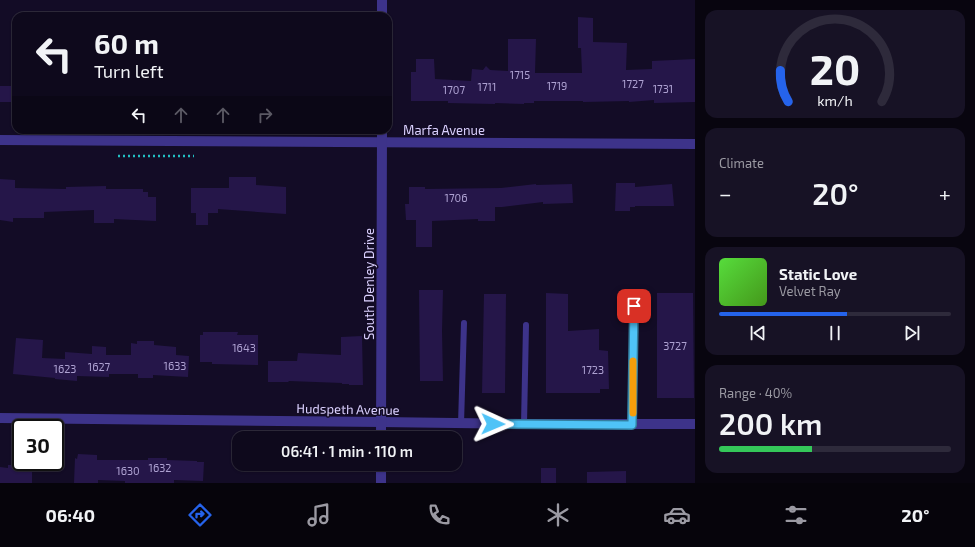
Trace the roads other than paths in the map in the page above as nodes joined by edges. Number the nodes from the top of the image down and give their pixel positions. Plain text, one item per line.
1 (382, 0) edge
2 (382, 12) edge
3 (382, 134) edge
4 (0, 140) edge
5 (382, 142) junction
6 (695, 144) edge
7 (634, 306) dead end
8 (464, 323) dead end
9 (526, 325) dead end
10 (0, 418) edge
11 (381, 422) junction
12 (462, 424) junction
13 (524, 424) junction
14 (695, 424) edge
15 (632, 425) junction
16 (381, 431) edge
17 (381, 471) edge
18 (381, 483) edge

1 - 2 street
3 - 5 street, South Denley Drive
4 - 5 street, Marfa Avenue
5 - 6 street, Marfa Avenue
5 - 11 street, South Denley Drive
7 - 15 lane
8 - 12 lane
9 - 13 lane
10 - 11 street, Hudspeth Avenue
11 - 12 street, Hudspeth Avenue
11 - 16 street, South Denley Drive
12 - 13 street, Hudspeth Avenue
13 - 15 street, Hudspeth Avenue
14 - 15 street, Hudspeth Avenue
17 - 18 street

